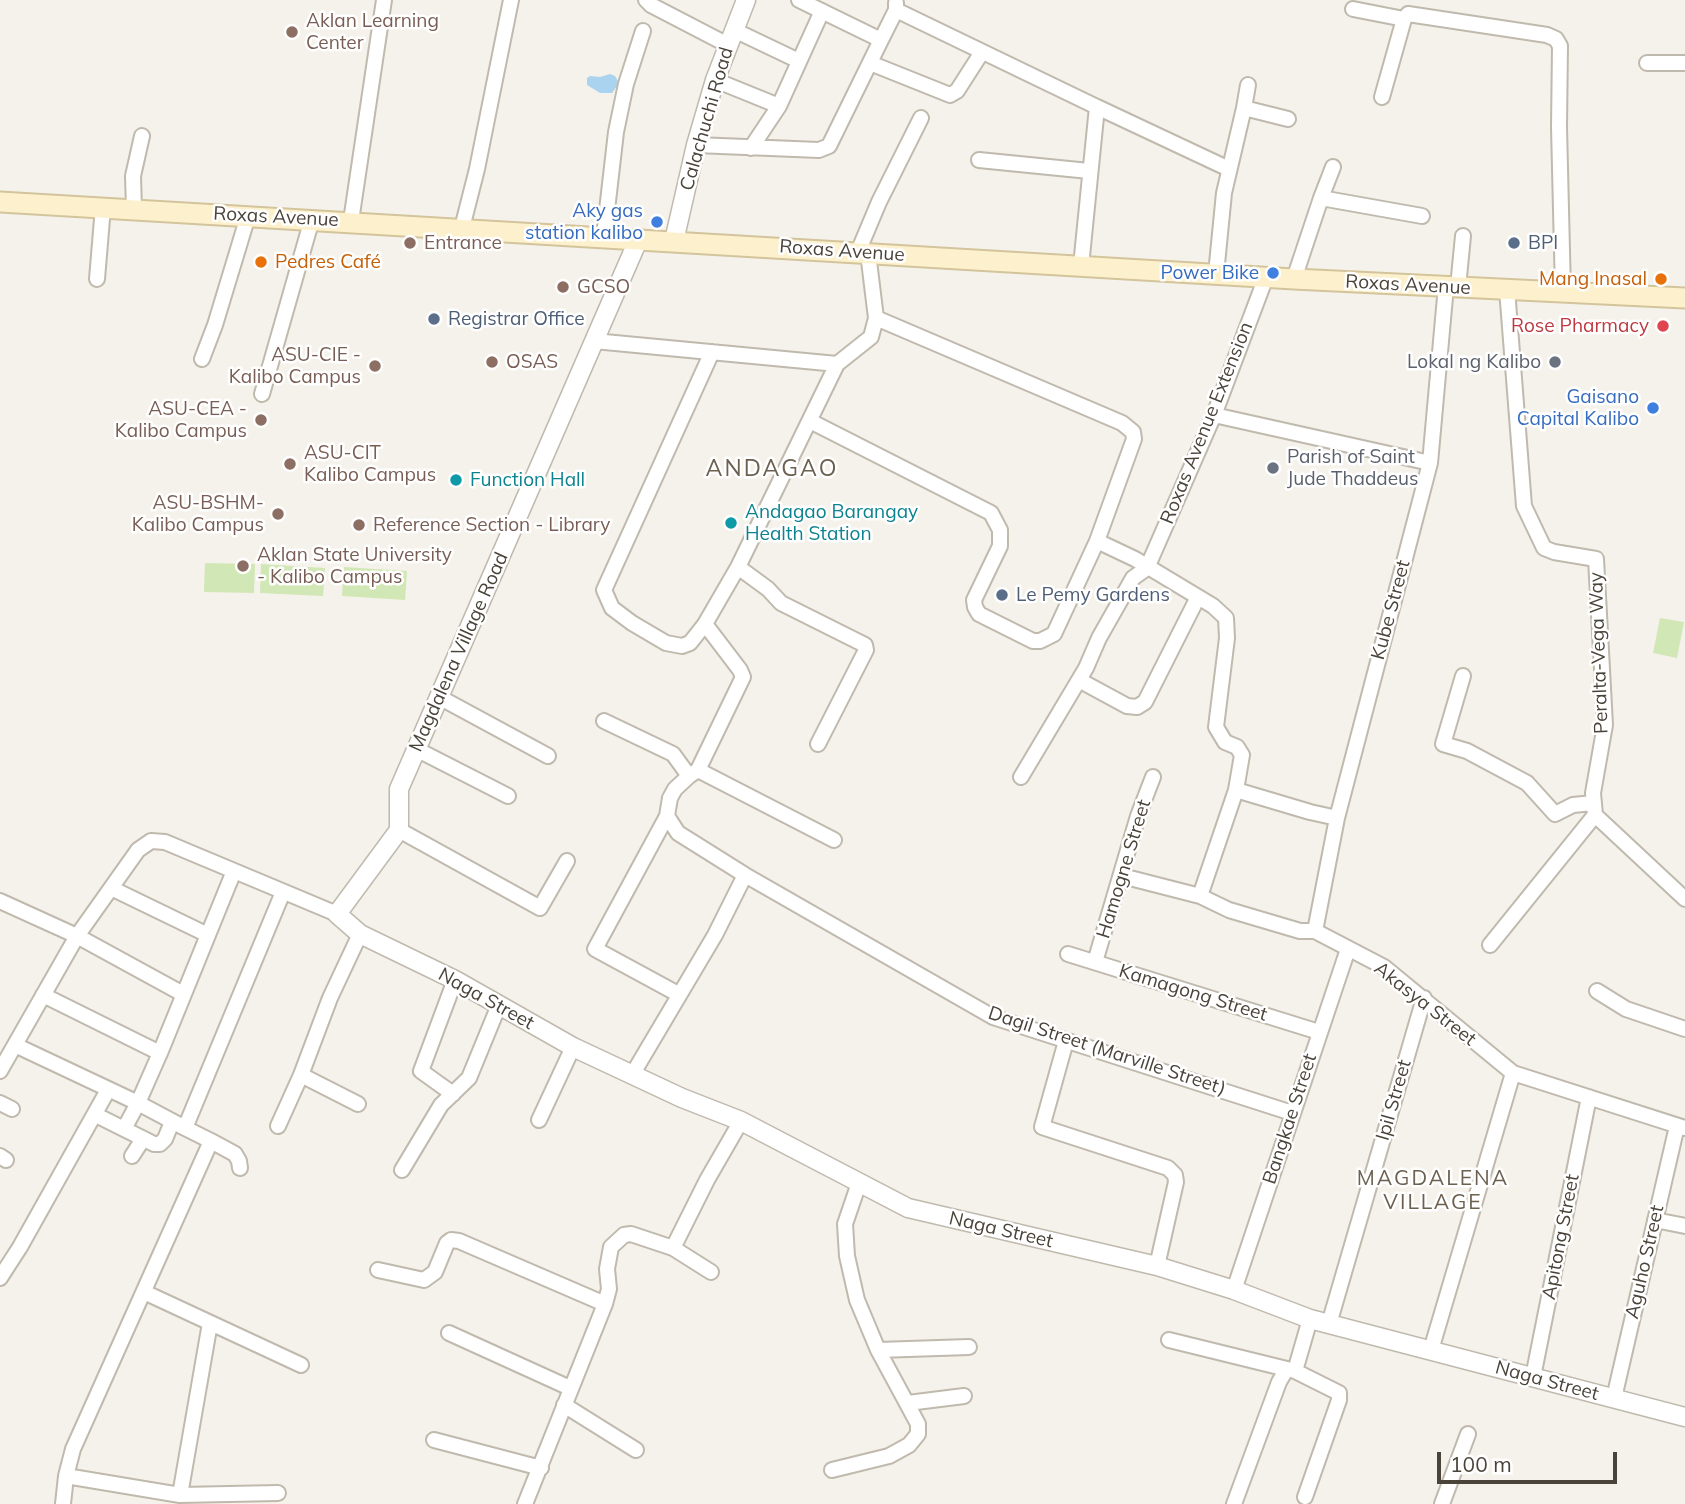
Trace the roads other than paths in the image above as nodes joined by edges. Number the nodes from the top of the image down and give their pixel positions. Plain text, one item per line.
1 (384, 0) edge
2 (511, 0) edge
3 (646, 0) edge
4 (746, 0) edge
5 (799, 0) edge
6 (896, 5) edge
7 (1353, 9) dead end
8 (822, 11) junction
9 (1404, 19) junction
10 (643, 31) dead end
11 (731, 38) junction
12 (881, 40) junction
13 (982, 52) junction
14 (799, 61) junction
15 (870, 63) junction
16 (1647, 63) dead end
17 (1685, 63) edge
18 (715, 80) junction
19 (1248, 85) dead end
20 (1382, 97) dead end
21 (779, 106) junction
22 (1097, 107) junction
23 (1244, 108) junction
24 (921, 118) dead end
25 (1288, 119) dead end
26 (142, 136) dead end
27 (696, 145) junction
28 (751, 148) junction
29 (979, 160) dead end
30 (1333, 167) dead end
31 (1229, 169) junction
32 (1089, 171) junction
33 (1321, 198) junction
34 (0, 202) edge
35 (103, 207) junction
36 (134, 209) junction
37 (248, 216) junction
38 (1422, 216) dead end
39 (312, 219) junction
40 (351, 221) junction
41 (462, 228) junction
42 (604, 236) junction
43 (1462, 236) dead end
44 (639, 239) junction
45 (674, 241) junction
46 (863, 252) junction
47 (1081, 266) junction
48 (1216, 274) junction
49 (1266, 277) junction
50 (97, 279) dead end
51 (1294, 279) junction
52 (1452, 287) junction
53 (1507, 289) junction
54 (1563, 292) junction
55 (1685, 298) edge
56 (876, 318) junction
57 (594, 341) junction
58 (712, 352) junction
59 (202, 359) dead end
60 (837, 364) junction
61 (262, 394) dead end
62 (1214, 415) junction
63 (810, 422) junction
64 (1430, 463) junction
65 (1097, 541) junction
66 (738, 567) junction
67 (1146, 568) junction
68 (1197, 598) junction
69 (705, 624) junction
70 (1463, 676) dead end
71 (1079, 680) junction
72 (439, 697) junction
73 (604, 721) dead end
74 (818, 744) dead end
75 (416, 749) junction
76 (548, 756) dead end
77 (694, 773) junction
78 (1021, 777) dead end
79 (1153, 777) dead end
80 (1236, 790) junction
81 (508, 796) dead end
82 (1594, 809) junction
83 (667, 816) junction
84 (1337, 818) junction
85 (399, 830) junction
86 (834, 840) dead end
87 (567, 861) dead end
88 (234, 871) junction
89 (745, 874) junction
90 (1122, 876) junction
91 (111, 888) junction
92 (283, 891) junction
93 (1200, 896) junction
94 (1685, 899) edge
95 (0, 901) edge
96 (337, 914) junction
97 (1315, 931) junction
98 (360, 934) junction
99 (208, 935) junction
100 (77, 936) junction
101 (1490, 945) dead end
102 (1348, 949) junction
103 (1068, 954) dead end
104 (1095, 962) junction
105 (455, 981) junction
106 (1597, 991) dead end
107 (183, 994) junction
108 (678, 994) junction
109 (43, 995) junction
110 (1424, 998) junction
111 (499, 1005) junction
112 (1685, 1028) edge
113 (1319, 1032) junction
114 (1066, 1041) junction
115 (15, 1045) junction
116 (573, 1047) junction
117 (160, 1053) junction
118 (0, 1071) edge
119 (1513, 1073) junction
120 (301, 1075) junction
121 (632, 1075) junction
122 (108, 1090) junction
123 (453, 1094) junction
124 (1589, 1097) junction
125 (138, 1103) junction
126 (358, 1104) dead end
127 (1292, 1113) junction
128 (96, 1115) junction
129 (539, 1120) dead end
130 (741, 1122) junction
131 (178, 1125) junction
132 (278, 1126) dead end
133 (1681, 1127) edge
134 (124, 1129) junction
135 (143, 1139) junction
136 (211, 1141) junction
137 (132, 1156) dead end
138 (240, 1168) dead end
139 (402, 1170) dead end
140 (859, 1183) junction
141 (1655, 1220) junction
142 (1685, 1226) edge
143 (673, 1248) junction
144 (4, 1263) edge
145 (1157, 1266) junction
146 (378, 1270) dead end
147 (711, 1272) dead end
148 (0, 1278) edge
149 (1234, 1290) junction
150 (144, 1292) junction
151 (605, 1304) junction
152 (1310, 1319) junction
153 (210, 1322) junction
154 (1329, 1324) junction
155 (449, 1333) dead end
156 (1168, 1340) dead end
157 (969, 1347) dead end
158 (878, 1350) junction
159 (1431, 1350) junction
160 (301, 1365) dead end
161 (1290, 1370) junction
162 (1533, 1377) junction
163 (570, 1388) junction
164 (964, 1396) dead end
165 (1614, 1398) junction
166 (908, 1403) junction
167 (564, 1405) junction
168 (1685, 1417) edge
169 (1468, 1434) dead end
170 (434, 1440) dead end
171 (636, 1450) dead end
172 (541, 1468) junction
173 (832, 1469) dead end
174 (66, 1476) junction
175 (278, 1493) dead end
176 (180, 1495) junction
177 (1305, 1497) dead end
178 (63, 1504) edge
179 (525, 1504) edge
180 (1234, 1504) edge
181 (1442, 1504) edge

1 - 40 street
2 - 41 street
3 - 11 street
4 - 11 street, Calachuchi Road
5 - 8 street
6 - 12 street
6 - 13 street
7 - 9 street
8 - 12 street
8 - 14 street
9 - 20 street
9 - 54 street
10 - 42 street
11 - 14 street
11 - 18 street, Calachuchi Road
12 - 15 street
13 - 15 street
13 - 22 street
14 - 21 street
15 - 28 street
16 - 17 street
18 - 21 street
18 - 27 street, Calachuchi Road
19 - 23 street
21 - 28 street
22 - 31 street
22 - 32 street
23 - 25 street
23 - 31 street
24 - 46 street
26 - 36 street
27 - 28 street
27 - 45 street, Calachuchi Road
29 - 32 street
30 - 33 street
31 - 48 street
32 - 47 street
33 - 38 street
33 - 51 street
34 - 35 main road, Roxas Avenue
35 - 36 main road, Roxas Avenue
35 - 50 street
36 - 37 main road, Roxas Avenue
37 - 39 main road, Roxas Avenue
37 - 59 street
39 - 40 main road, Roxas Avenue
39 - 61 street
40 - 41 main road, Roxas Avenue
41 - 42 main road, Roxas Avenue
42 - 44 main road, Roxas Avenue
43 - 52 street, Kube Street
44 - 45 main road, Roxas Avenue
44 - 57 street, Magdalena Village Road
45 - 46 main road, Roxas Avenue
46 - 47 main road, Roxas Avenue
46 - 56 street
47 - 48 main road, Roxas Avenue
48 - 49 main road, Roxas Avenue
49 - 51 main road, Roxas Avenue
49 - 62 street, Roxas Avenue Extension
51 - 52 main road, Roxas Avenue
52 - 53 main road, Roxas Avenue
52 - 64 street, Kube Street
53 - 54 main road, Roxas Avenue
53 - 82 street, Peralta-Vega Way
54 - 55 main road, Roxas Avenue
56 - 60 street
56 - 65 street
57 - 58 street
57 - 72 street, Magdalena Village Road
58 - 60 street
58 - 69 street
60 - 63 street
62 - 64 street
62 - 67 street, Roxas Avenue Extension
63 - 65 street
63 - 66 street
64 - 84 street, Kube Street
65 - 67 street
66 - 69 street
66 - 74 street
67 - 68 street
67 - 71 street, Roxas Avenue Extension
68 - 71 street
68 - 80 street
69 - 77 street
70 - 82 street
71 - 78 street, Roxas Avenue Extension
72 - 75 street, Magdalena Village Road
72 - 76 street
73 - 77 street
75 - 81 street
75 - 85 street, Magdalena Village Road
77 - 83 street
77 - 86 street
79 - 90 street, Hamogne Street
80 - 84 street
80 - 93 street
82 - 94 street
82 - 101 street
83 - 89 street, Dagil Street (Marville Street)
83 - 108 street
84 - 97 street, Kube Street
85 - 87 street
85 - 96 street
88 - 91 street
88 - 92 street
88 - 99 street
89 - 108 street
89 - 114 street, Dagil Street (Marville Street)
90 - 93 street, Akasya Street
90 - 104 street, Hamogne Street
91 - 99 street
91 - 100 street
92 - 96 street
92 - 131 street
93 - 97 street, Akasya Street
95 - 100 street
96 - 98 street
97 - 102 street, Akasya Street
98 - 105 street, Naga Street
98 - 120 street
99 - 107 street
100 - 107 street
100 - 109 street
102 - 110 street, Akasya Street
102 - 113 street, Bangkae Street
103 - 104 street, Kamagong Street
104 - 113 street, Kamagong Street
105 - 111 street, Naga Street
105 - 123 street
106 - 112 street
107 - 117 street
108 - 121 street
109 - 115 street
109 - 117 street
110 - 119 street, Akasya Street
110 - 154 street, Ipil Street
111 - 116 street, Naga Street
111 - 123 street
113 - 127 street, Bangkae Street
114 - 127 street, Dagil Street (Marville Street)
114 - 145 street
115 - 118 street
115 - 122 street
116 - 121 street, Naga Street
116 - 129 street
117 - 125 street
119 - 124 street, Akasya Street
119 - 159 street
120 - 126 street
120 - 132 street
121 - 130 street, Naga Street
122 - 125 street
122 - 128 street
123 - 139 street
124 - 133 street, Akasya Street
124 - 162 street, Apitong Street
125 - 131 street
125 - 134 street
127 - 149 street, Bangkae Street
128 - 134 street
128 - 144 street
130 - 140 street, Naga Street
130 - 143 street
131 - 135 street
131 - 136 street
133 - 141 street, Aguho Street
134 - 135 street
135 - 137 street
136 - 138 street
136 - 150 street
140 - 145 street, Naga Street
140 - 158 street
141 - 142 street
141 - 165 street, Aguho Street
143 - 147 street
143 - 151 street
144 - 148 street
145 - 149 street, Naga Street
146 - 151 street
149 - 152 street, Naga Street
150 - 153 street
150 - 174 street
151 - 163 street
152 - 154 street, Naga Street
152 - 161 street
153 - 160 street
153 - 176 street
154 - 159 street, Naga Street
155 - 163 street
156 - 161 street
157 - 158 street
158 - 166 street
159 - 162 street, Naga Street
161 - 177 street
161 - 180 street
162 - 165 street, Naga Street
163 - 167 street
164 - 166 street
165 - 168 street, Naga Street
166 - 173 street
167 - 171 street
167 - 172 street
169 - 181 street
170 - 172 street
172 - 179 street
174 - 176 street
174 - 178 street
175 - 176 street

